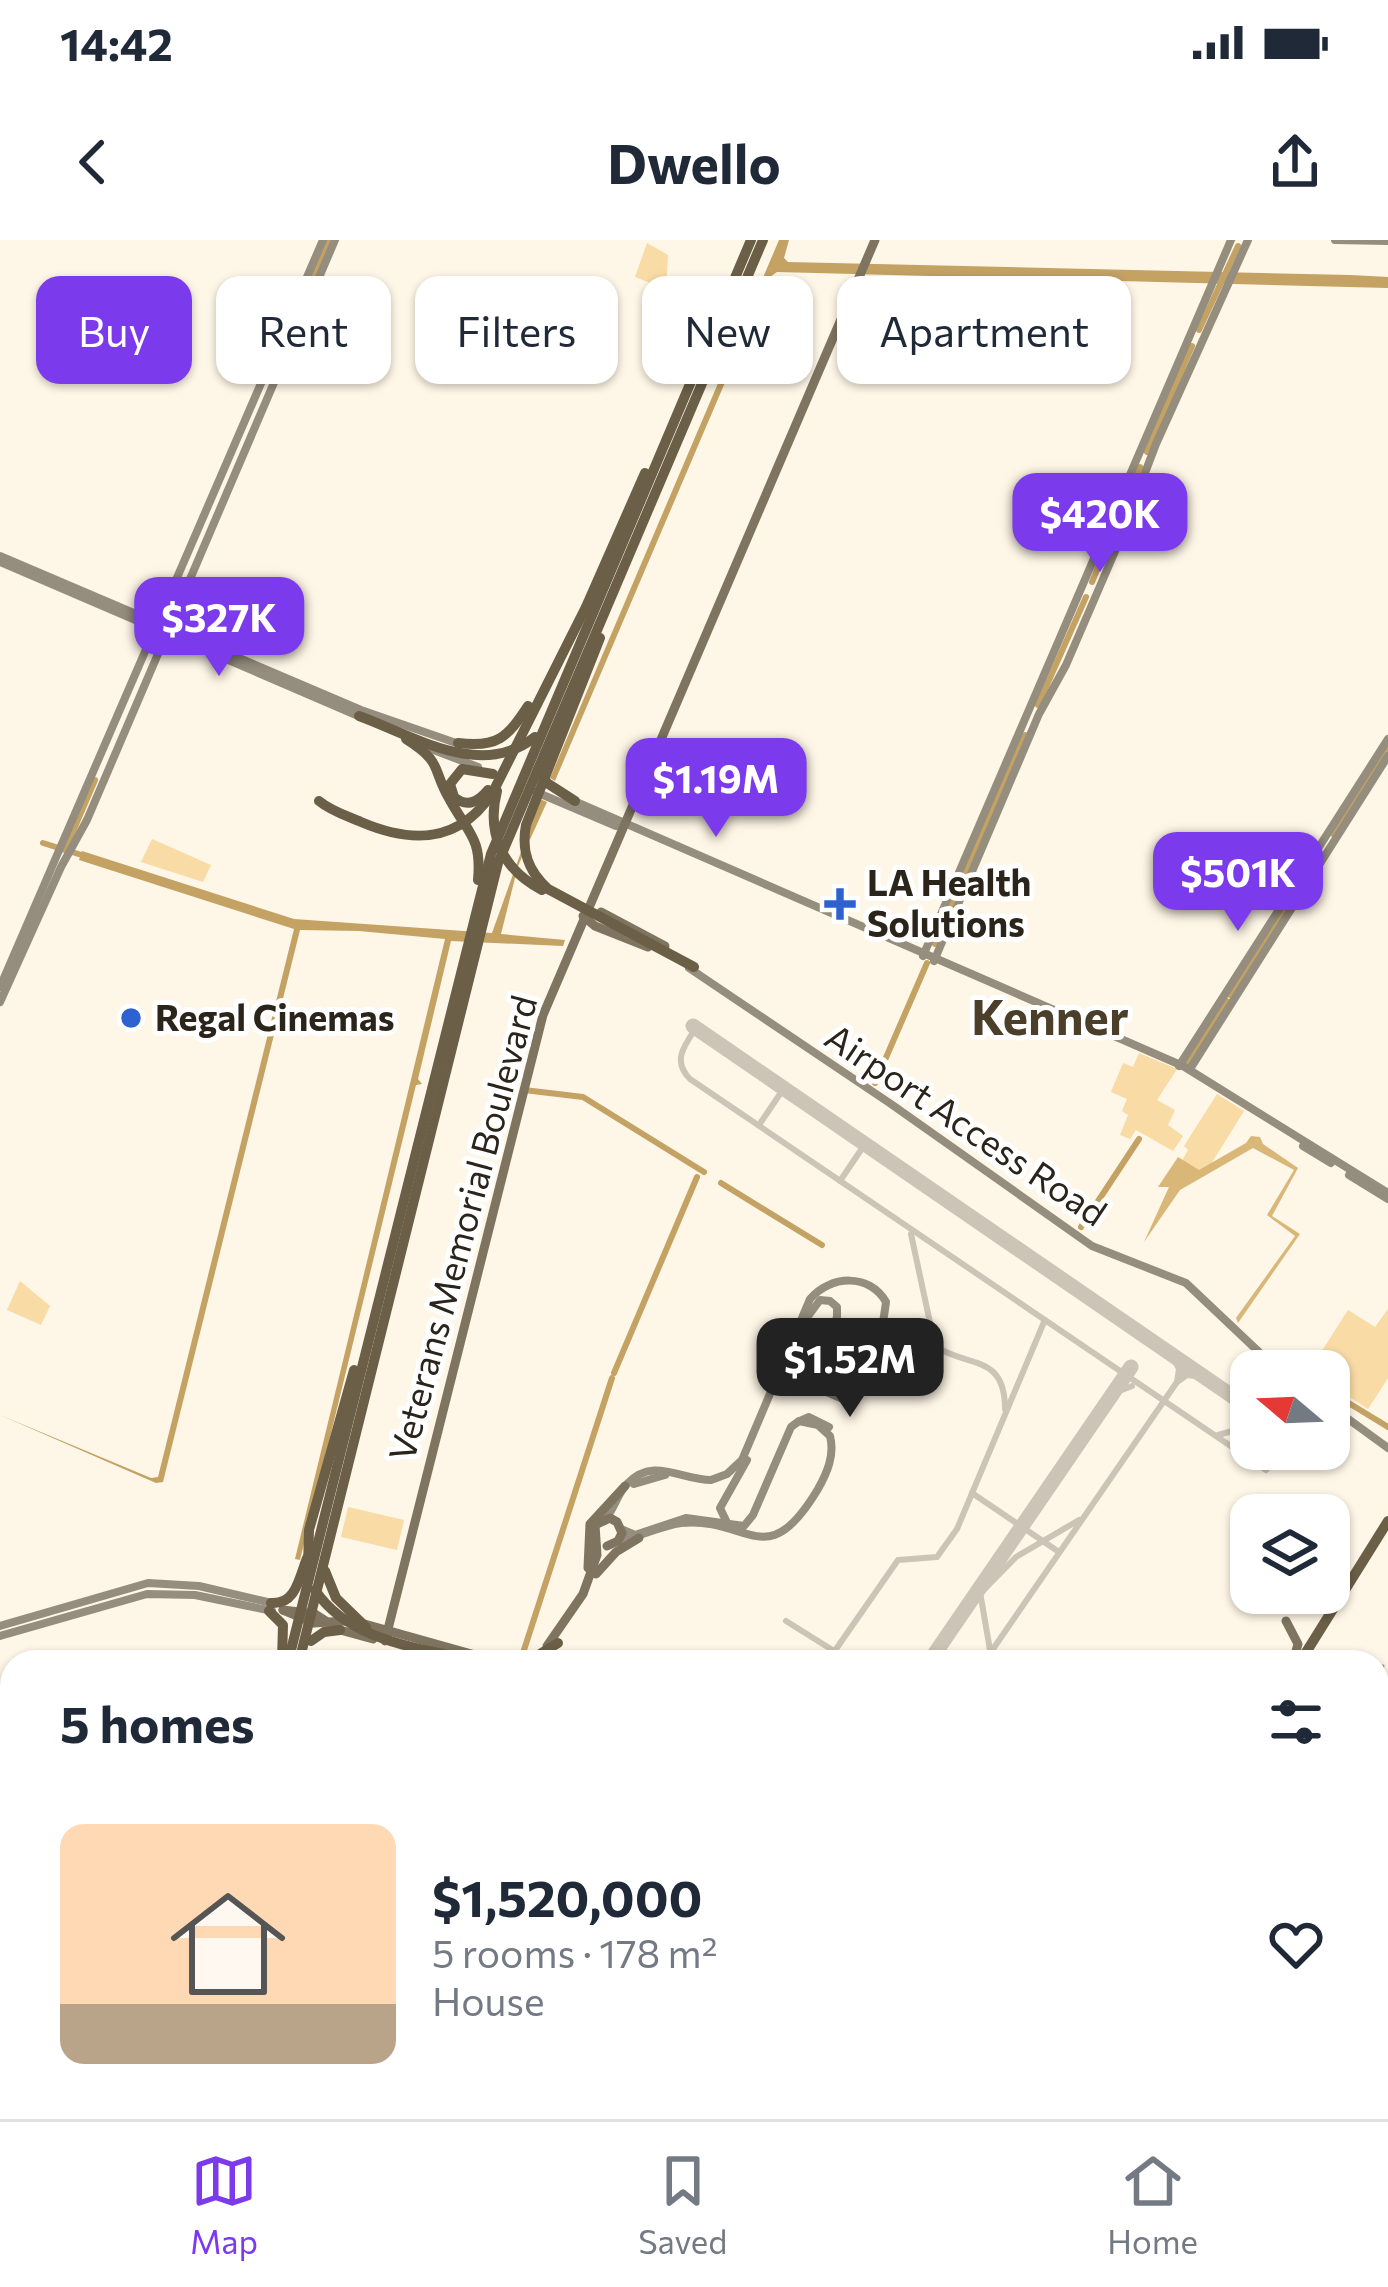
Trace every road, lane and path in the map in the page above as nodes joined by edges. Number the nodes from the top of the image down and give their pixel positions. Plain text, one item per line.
1 (323, 240) edge
2 (335, 240) edge
3 (752, 240) edge
4 (763, 240) edge
5 (872, 240) edge
6 (1248, 240) edge
7 (1335, 240) edge
8 (1388, 242) edge
9 (1229, 244) edge
10 (1240, 258) junction
11 (310, 276) edge
12 (317, 276) edge
13 (748, 276) edge
14 (856, 276) edge
15 (837, 321) edge
16 (837, 326) edge
17 (1194, 328) junction
18 (1205, 332) junction
19 (1188, 342) junction
20 (1198, 350) junction
21 (814, 373) junction
22 (265, 384) edge
23 (269, 384) edge
24 (701, 384) edge
25 (705, 384) edge
26 (687, 390) junction
27 (795, 411) junction
28 (790, 437) junction
29 (1147, 451) junction
30 (231, 456) junction
31 (775, 458) junction
32 (1140, 467) junction
33 (236, 468) junction
34 (224, 473) junction
35 (769, 487) junction
36 (226, 493) junction
37 (654, 493) junction
38 (746, 524) junction
39 (741, 551) junction
40 (0, 559) edge
41 (1087, 576) junction
42 (1099, 585) junction
43 (1079, 595) junction
44 (96, 600) junction
45 (167, 601) junction
46 (716, 601) junction
47 (1091, 604) junction
48 (169, 626) junction
49 (154, 629) junction
50 (595, 632) junction
51 (702, 636) junction
52 (161, 644) junction
53 (230, 657) junction
54 (683, 680) junction
55 (550, 681) junction
56 (1033, 702) junction
57 (121, 706) junction
58 (133, 710) junction
59 (1041, 710) junction
60 (551, 711) junction
61 (359, 716) joint
62 (661, 723) junction
63 (111, 730) junction
64 (1021, 731) junction
65 (411, 738) junction
66 (1029, 739) junction
67 (1388, 739) edge
68 (121, 742) junction
69 (458, 743) junction
70 (1388, 756) edge
71 (650, 764) junction
72 (464, 765) junction
73 (500, 771) junction
74 (639, 783) junction
75 (536, 788) junction
76 (446, 790) junction
77 (575, 802) junction
78 (316, 805) dead end
79 (621, 825) junction
80 (1330, 839) junction
81 (70, 841) junction
82 (606, 852) junction
83 (62, 858) junction
84 (961, 869) junction
85 (603, 873) junction
86 (737, 878) junction
87 (969, 878) junction
88 (757, 882) junction
89 (953, 887) junction
90 (962, 894) junction
91 (785, 898) junction
92 (44, 899) junction
93 (800, 901) junction
94 (586, 911) junction
95 (476, 925) junction
96 (596, 926) junction
97 (865, 930) junction
98 (25, 931) junction
99 (577, 933) junction
100 (634, 935) junction
101 (929, 940) junction
102 (27, 942) junction
103 (569, 945) junction
104 (940, 946) junction
105 (22, 954) junction
106 (924, 956) junction
107 (559, 960) junction
108 (934, 960) junction
109 (677, 961) junction
110 (10, 963) junction
111 (694, 967) junction
112 (556, 981) junction
113 (0, 987) edge
114 (999, 988) junction
115 (0, 1002) edge
116 (1051, 1012) junction
117 (1064, 1014) junction
118 (1122, 1041) junction
119 (1183, 1068) junction
120 (1388, 1196) edge
121 (484, 1230) junction
122 (473, 1262) junction
123 (473, 1286) junction
124 (383, 1303) junction
125 (461, 1311) junction
126 (880, 1328) junction
127 (462, 1334) junction
128 (1260, 1350) edge
129 (1260, 1350) edge
130 (819, 1359) junction
131 (447, 1383) junction
132 (1350, 1417) edge
133 (432, 1430) junction
134 (1388, 1444) edge
135 (340, 1445) junction
136 (750, 1452) junction
137 (432, 1453) junction
138 (346, 1474) junction
139 (625, 1486) junction
140 (417, 1491) junction
141 (417, 1513) junction
142 (330, 1515) junction
143 (409, 1524) junction
144 (729, 1526) junction
145 (1388, 1526) edge
146 (611, 1533) junction
147 (411, 1538) junction
148 (639, 1538) junction
149 (401, 1555) junction
150 (596, 1574) junction
151 (402, 1575) junction
152 (186, 1584) junction
153 (585, 1587) junction
154 (147, 1588) junction
155 (117, 1589) junction
156 (170, 1593) junction
157 (210, 1593) junction
158 (292, 1594) junction
159 (86, 1600) junction
160 (114, 1601) junction
161 (270, 1607) junction
162 (52, 1612) junction
163 (82, 1612) junction
164 (292, 1613) junction
165 (326, 1619) junction
166 (1286, 1621) dead end
167 (49, 1624) junction
168 (0, 1626) edge
169 (284, 1628) junction
170 (387, 1631) junction
171 (0, 1636) edge
172 (311, 1641) junction
173 (558, 1643) joint
174 (285, 1650) edge
175 (289, 1650) edge
176 (304, 1650) edge
177 (307, 1650) edge
178 (433, 1650) edge
179 (439, 1650) edge
180 (457, 1650) edge
181 (540, 1650) edge
182 (548, 1650) edge
183 (1298, 1650) edge
184 (1307, 1650) edge

1 - 11 main road
2 - 12 main road
3 - 26 highway
4 - 13 highway
5 - 14 main road, Veterans Memorial Boulevard
6 - 10 main road
7 - 8 main road
9 - 10 main road
9 - 17 main road
10 - 18 main road
15 - 21 main road, Veterans Memorial Boulevard
16 - 21 main road, Veterans Memorial Boulevard
17 - 18 main road
17 - 19 main road
18 - 20 main road
19 - 20 main road
19 - 29 main road
20 - 29 main road
21 - 27 main road, Veterans Memorial Boulevard
21 - 28 main road, Veterans Memorial Boulevard
22 - 30 main road
23 - 33 main road
24 - 37 highway
25 - 60 highway
26 - 55 highway
26 - 60 highway
27 - 28 main road
27 - 31 main road, Veterans Memorial Boulevard
28 - 35 main road, Veterans Memorial Boulevard
29 - 32 main road
30 - 33 main road
30 - 34 main road
31 - 35 main road
31 - 38 main road, Veterans Memorial Boulevard
32 - 41 main road
32 - 42 main road
33 - 36 main road
34 - 36 main road
34 - 45 main road
35 - 39 main road, Veterans Memorial Boulevard
36 - 48 main road
37 - 50 highway
37 - 65 highway
38 - 39 main road
38 - 46 main road, Veterans Memorial Boulevard
39 - 46 main road, Veterans Memorial Boulevard
40 - 44 main road
40 - 44 main road
41 - 42 main road
41 - 43 main road
42 - 47 main road
43 - 47 main road
43 - 56 main road
44 - 49 main road
44 - 49 main road
45 - 48 main road
45 - 49 main road
46 - 51 main road, Veterans Memorial Boulevard
47 - 59 main road
48 - 49 main road
48 - 52 main road
48 - 53 main road
48 - 53 main road
49 - 52 main road
49 - 57 main road
50 - 60 highway
50 - 77 highway
51 - 54 main road, Veterans Memorial Boulevard
51 - 54 main road
52 - 58 main road
53 - 61 main road
53 - 69 main road
54 - 62 main road, Veterans Memorial Boulevard
54 - 71 main road, Veterans Memorial Boulevard
55 - 60 highway
55 - 69 highway
56 - 59 main road
56 - 64 main road
57 - 58 main road
57 - 63 main road
58 - 68 main road
59 - 66 main road
60 - 73 highway
60 - 95 highway
60 - 100 highway
60 - 100 highway
61 - 65 highway
62 - 71 main road
62 - 74 main road, Veterans Memorial Boulevard
63 - 68 main road
63 - 81 main road
64 - 66 main road
64 - 84 main road
65 - 72 main road
65 - 76 highway
66 - 87 main road
67 - 80 main road
68 - 81 main road
69 - 73 main road
70 - 80 main road
71 - 74 main road, Veterans Memorial Boulevard
72 - 73 highway
72 - 73 highway
72 - 76 highway
73 - 75 main road
73 - 78 highway
74 - 79 main road, Veterans Memorial Boulevard
75 - 77 main road
75 - 79 main road
75 - 95 highway
76 - 95 highway
77 - 79 main road
79 - 82 main road, Veterans Memorial Boulevard
79 - 85 main road, Veterans Memorial Boulevard
79 - 86 main road
79 - 88 main road
80 - 119 main road
81 - 83 main road
82 - 85 main road
82 - 94 main road, Veterans Memorial Boulevard
83 - 92 main road
83 - 92 main road
84 - 87 main road
84 - 89 main road
85 - 94 main road, Veterans Memorial Boulevard
86 - 88 main road
86 - 91 main road
87 - 90 main road
88 - 93 main road
89 - 90 main road
89 - 101 main road
90 - 104 main road
91 - 93 main road
91 - 97 main road
92 - 98 main road
92 - 102 main road
93 - 97 main road
94 - 96 main road
94 - 99 main road, Veterans Memorial Boulevard
94 - 103 main road, Veterans Memorial Boulevard
94 - 111 main road
95 - 124 highway
96 - 99 main road
96 - 109 main road
97 - 106 main road
98 - 102 main road
98 - 110 main road
99 - 103 main road, Veterans Memorial Boulevard
100 - 109 highway
100 - 111 highway
101 - 104 main road
101 - 106 main road
102 - 105 main road
103 - 107 main road, Veterans Memorial Boulevard
103 - 112 main road, Veterans Memorial Boulevard
104 - 108 main road
105 - 110 main road
105 - 115 main road
106 - 108 main road
107 - 112 main road
107 - 121 main road, Veterans Memorial Boulevard
108 - 114 main road
109 - 129 main road, Airport Access Road
110 - 113 main road
111 - 128 main road, Airport Access Road
112 - 121 main road, Veterans Memorial Boulevard
114 - 116 main road
114 - 117 main road
116 - 117 main road
116 - 118 main road
117 - 118 main road
118 - 119 main road
119 - 120 main road
121 - 122 main road, Veterans Memorial Boulevard
121 - 123 main road, Veterans Memorial Boulevard
122 - 123 main road
122 - 125 main road, Veterans Memorial Boulevard
123 - 127 main road, Veterans Memorial Boulevard
124 - 135 highway
124 - 138 highway
125 - 127 main road
125 - 131 main road, Veterans Memorial Boulevard
126 - 130 main road
126 - 130 main road
126 - 139 main road
127 - 131 main road, Veterans Memorial Boulevard
130 - 136 main road
131 - 133 main road, Veterans Memorial Boulevard
131 - 137 main road, Veterans Memorial Boulevard
132 - 134 main road
133 - 137 main road
133 - 140 main road, Veterans Memorial Boulevard
135 - 142 highway
135 - 158 highway
135 - 178 highway
136 - 144 main road
136 - 146 main road
137 - 141 main road, Veterans Memorial Boulevard
138 - 142 highway
138 - 165 highway
139 - 146 main road
139 - 153 main road
140 - 141 main road
140 - 143 main road, Veterans Memorial Boulevard
141 - 147 main road, Veterans Memorial Boulevard
142 - 175 highway
142 - 176 highway
143 - 147 main road
143 - 149 main road, Veterans Memorial Boulevard
144 - 146 main road
144 - 148 main road
145 - 184 highway
146 - 148 main road
146 - 150 main road
146 - 153 main road
147 - 151 main road, Veterans Memorial Boulevard
148 - 150 main road
149 - 151 main road
149 - 170 main road, Veterans Memorial Boulevard
150 - 173 main road
151 - 170 main road, Veterans Memorial Boulevard
152 - 154 main road
152 - 156 main road
152 - 157 main road
153 - 181 main road
154 - 155 main road
154 - 156 main road
154 - 160 main road
155 - 159 main road
155 - 160 main road
156 - 157 main road
157 - 161 main road
157 - 161 main road
158 - 161 highway
158 - 164 highway
159 - 162 main road
159 - 163 main road
160 - 163 main road
161 - 164 main road
161 - 169 highway
162 - 167 main road
162 - 168 main road
163 - 167 main road
164 - 165 main road
164 - 169 highway
165 - 170 main road
165 - 170 main road
165 - 172 highway
165 - 172 highway
166 - 183 main road
167 - 171 main road
169 - 174 highway
170 - 179 main road
170 - 180 main road
172 - 177 highway
173 - 182 highway

